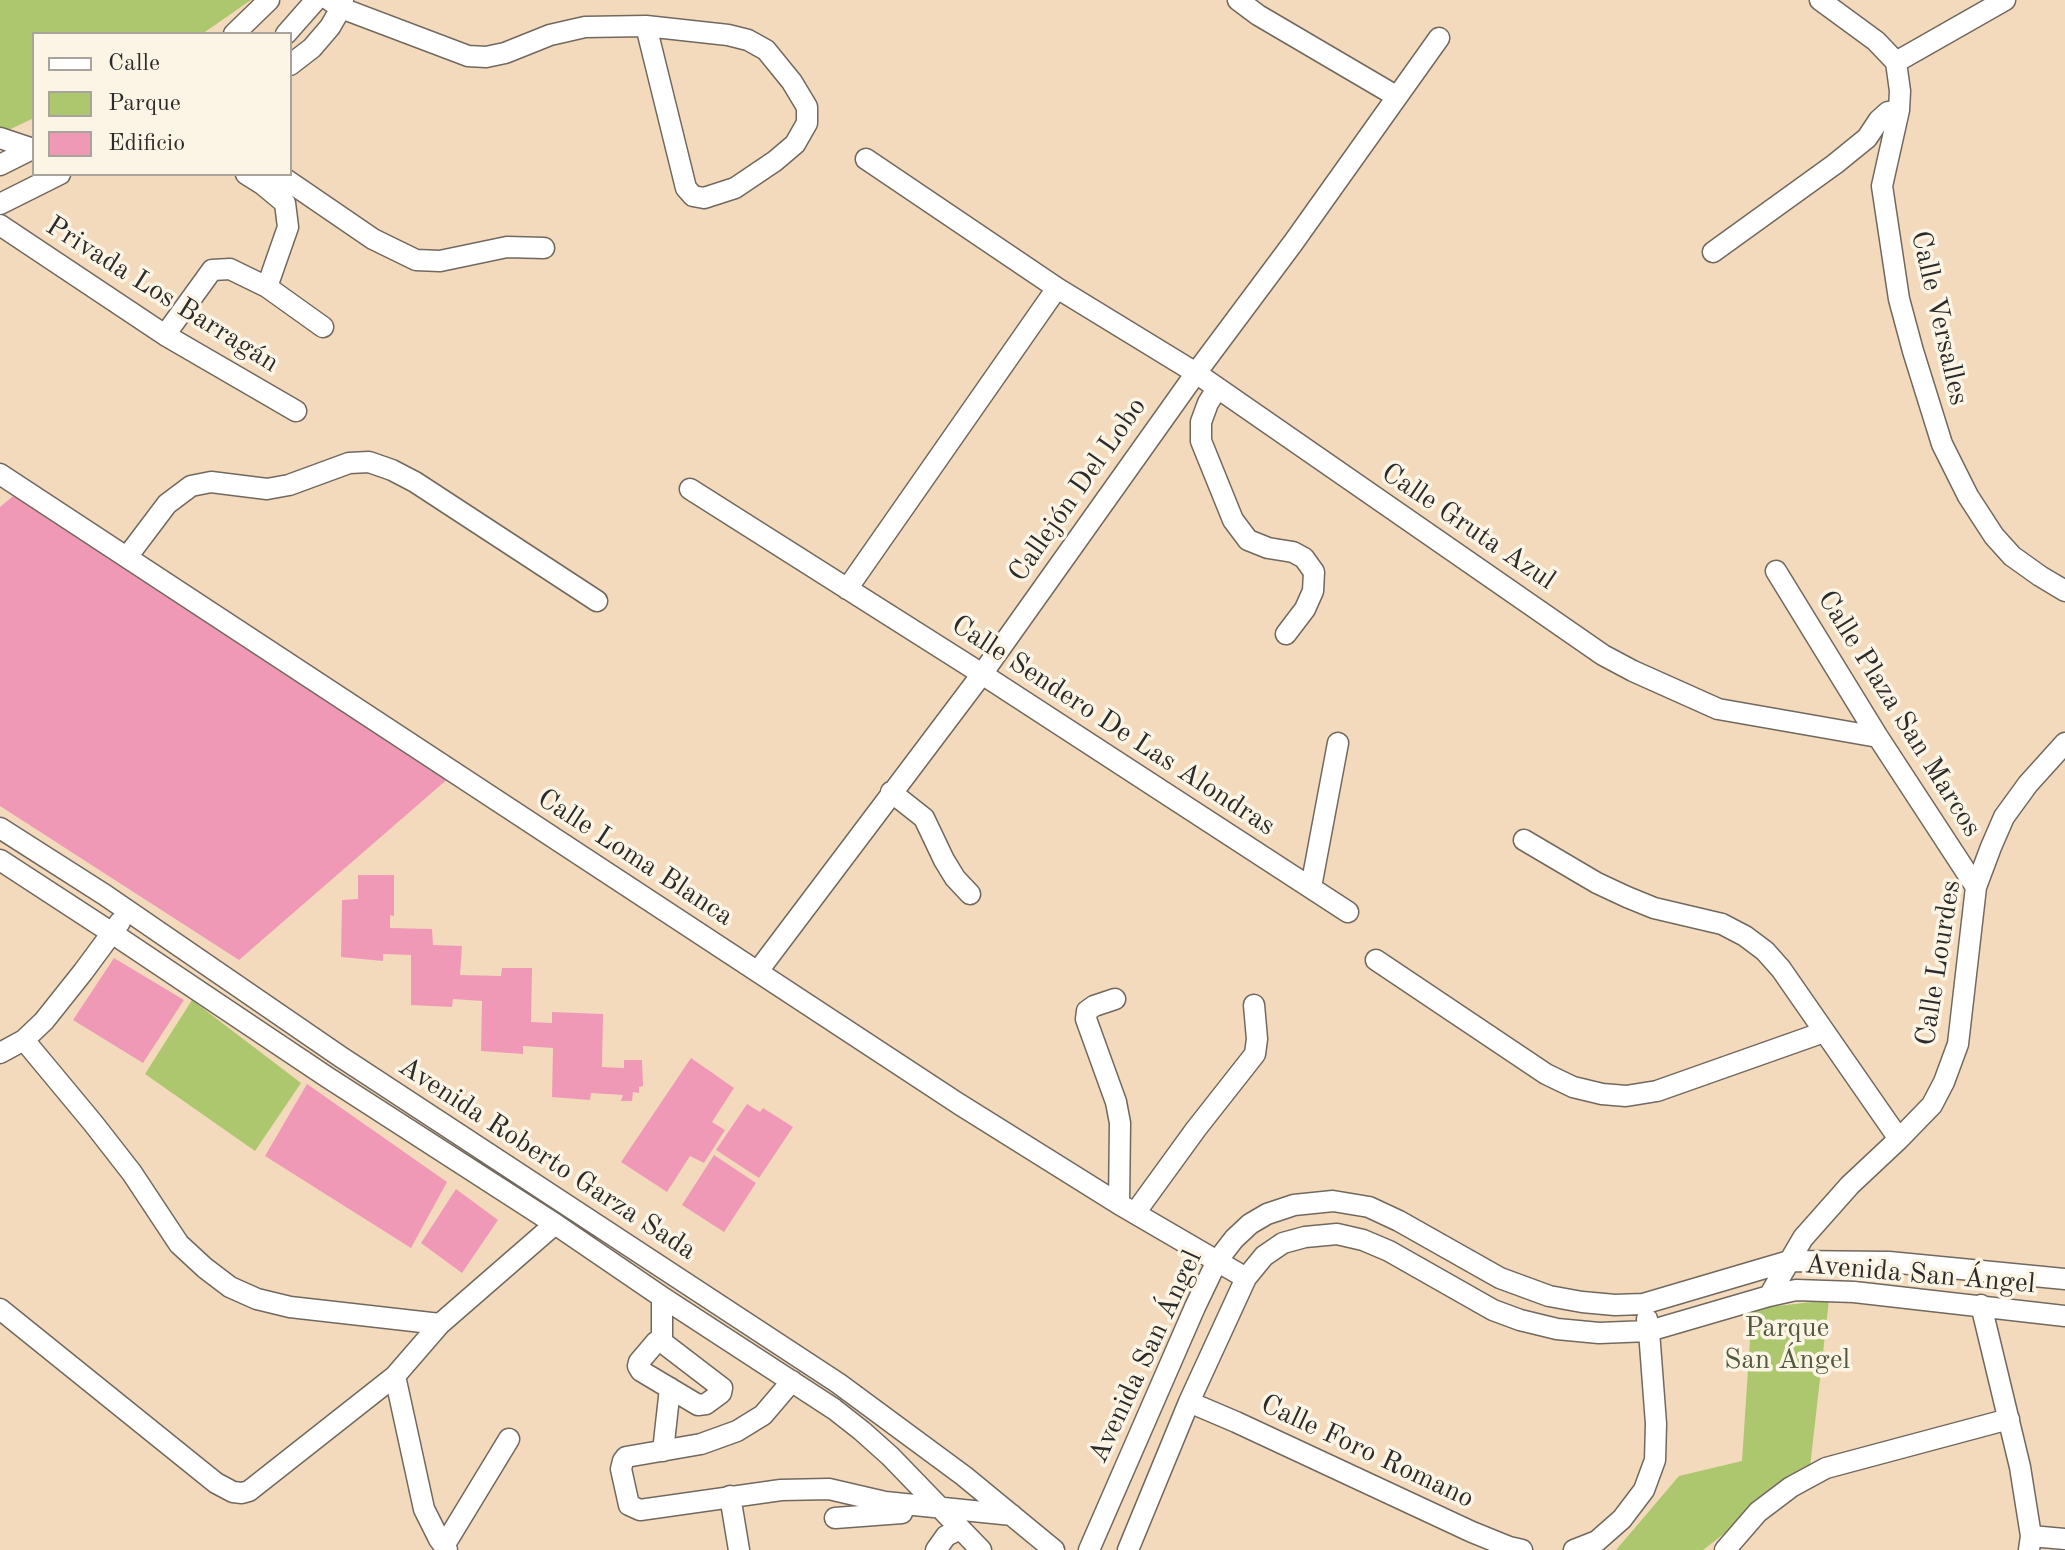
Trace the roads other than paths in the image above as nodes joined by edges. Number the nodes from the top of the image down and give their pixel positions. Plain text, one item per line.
1 (269, 0) edge
2 (316, 0) edge
3 (1238, 0) edge
4 (1820, 0) edge
5 (2005, 0) edge
6 (338, 3) edge
7 (646, 26) junction
8 (236, 32) edge
9 (288, 32) edge
10 (1439, 38) dead end
11 (1896, 62) junction
12 (292, 63) edge
13 (1396, 96) junction
14 (1899, 110) junction
15 (0, 138) edge
16 (32, 147) edge
17 (32, 149) edge
18 (866, 159) dead end
19 (0, 165) edge
20 (56, 176) edge
21 (249, 176) edge
22 (281, 176) edge
23 (0, 204) edge
24 (0, 225) edge
25 (544, 248) dead end
26 (1713, 252) dead end
27 (267, 287) junction
28 (1057, 288) junction
29 (323, 327) dead end
30 (165, 335) junction
31 (1196, 373) junction
32 (1217, 389) junction
33 (296, 411) dead end
34 (0, 474) edge
35 (690, 489) dead end
36 (127, 557) junction
37 (1776, 571) dead end
38 (847, 589) junction
39 (2065, 591) edge
40 (597, 601) dead end
41 (1286, 634) dead end
42 (982, 674) junction
43 (1878, 737) junction
44 (1338, 743) dead end
45 (2065, 743) edge
46 (891, 792) junction
47 (0, 828) edge
48 (1524, 840) dead end
49 (0, 860) edge
50 (1311, 887) junction
51 (1976, 887) junction
52 (970, 894) dead end
53 (127, 911) junction
54 (1348, 912) dead end
55 (112, 933) junction
56 (1376, 960) dead end
57 (758, 971) junction
58 (1115, 999) dead end
59 (1254, 1005) dead end
60 (1824, 1032) junction
61 (24, 1040) junction
62 (0, 1053) edge
63 (1899, 1139) junction
64 (1127, 1208) junction
65 (555, 1224) junction
66 (1217, 1261) junction
67 (1789, 1261) junction
68 (1246, 1278) junction
69 (2065, 1279) edge
70 (1769, 1296) junction
71 (662, 1297) junction
72 (1643, 1304) junction
73 (719, 1305) junction
74 (1981, 1305) junction
75 (0, 1309) edge
76 (2065, 1316) edge
77 (440, 1324) junction
78 (1649, 1331) junction
79 (662, 1342) junction
80 (395, 1376) junction
81 (792, 1381) junction
82 (670, 1388) junction
83 (1189, 1402) junction
84 (2009, 1419) junction
85 (889, 1422) junction
86 (509, 1439) dead end
87 (663, 1451) junction
88 (730, 1496) junction
89 (1012, 1515) junction
90 (835, 1518) dead end
91 (949, 1518) junction
92 (2065, 1539) edge
93 (2030, 1543) edge
94 (445, 1548) edge
95 (739, 1550) edge
96 (936, 1550) edge
97 (981, 1550) edge
98 (1054, 1550) edge
99 (1089, 1550) edge
100 (1128, 1550) edge
101 (1522, 1550) edge
102 (1574, 1550) edge
103 (1725, 1550) edge

1 - 8 street
2 - 9 street
3 - 13 street
4 - 11 street
5 - 11 street
6 - 7 street
6 - 12 street
7 - 7 street
10 - 13 street, Callejón Del Lobo
11 - 14 street, Calle Versalles
13 - 31 street, Callejón Del Lobo
14 - 26 street
14 - 39 street, Calle Versalles
15 - 16 street
17 - 19 street
18 - 28 street, Calle Gruta Azul
20 - 23 street
21 - 27 street
22 - 25 street
24 - 30 street, Privada Los Barragán
27 - 29 street
27 - 30 street
28 - 31 street, Calle Gruta Azul
28 - 38 street
30 - 33 street, Privada Los Barragán
31 - 32 street, Calle Gruta Azul
31 - 42 street, Callejón Del Lobo
32 - 41 street
32 - 43 street, Calle Gruta Azul
34 - 36 street, Calle Loma Blanca
35 - 38 street, Calle Sendero De Las Alondras
36 - 40 street
36 - 57 street, Calle Loma Blanca
37 - 43 street, Calle Plaza San Marcos
38 - 42 street, Calle Sendero De Las Alondras
42 - 46 street, Callejón Del Lobo
42 - 50 street, Calle Sendero De Las Alondras
43 - 51 street, Calle Plaza San Marcos
44 - 50 street
45 - 51 street, Calle Lourdes
46 - 52 street
46 - 57 street, Callejón Del Lobo
47 - 53 street, Avenida Roberto Garza Sada
48 - 60 street
49 - 55 street, Avenida Roberto Garza Sada
50 - 54 street, Calle Sendero De Las Alondras
51 - 63 street, Calle Lourdes
53 - 55 street
53 - 73 street, Avenida Roberto Garza Sada
55 - 61 street
55 - 65 street, Avenida Roberto Garza Sada
56 - 60 street
57 - 64 street, Calle Loma Blanca
58 - 64 street
59 - 64 street
60 - 63 street
61 - 62 street
61 - 77 street
63 - 67 street, Calle Lourdes
64 - 66 street, Calle Loma Blanca
65 - 71 street, Avenida Roberto Garza Sada
65 - 77 street
66 - 68 street, Calle Loma Blanca
66 - 72 street, Avenida San Ángel
66 - 99 street, Avenida San Ángel
67 - 69 street, Avenida San Ángel
67 - 70 street, Calle Lourdes
67 - 72 street, Avenida San Ángel
68 - 78 street, Avenida San Ángel
68 - 83 street, Avenida San Ángel
70 - 74 street, Avenida San Ángel
70 - 78 street, Avenida San Ángel
71 - 79 street
71 - 81 street, Avenida Roberto Garza Sada
72 - 78 street
73 - 81 street
73 - 85 street, Avenida Roberto Garza Sada
74 - 76 street, Avenida San Ángel
74 - 84 street
75 - 80 street
77 - 80 street
78 - 102 street
79 - 82 street
79 - 82 street
80 - 94 street
81 - 85 street
81 - 87 street
81 - 91 street, Avenida Roberto Garza Sada
82 - 87 street
83 - 100 street, Avenida San Ángel
83 - 101 street, Calle Foro Romano
84 - 93 street
84 - 103 street
85 - 89 street, Avenida Roberto Garza Sada
86 - 94 street
87 - 88 street
88 - 91 street
88 - 95 street
89 - 91 street
89 - 98 street, Avenida Roberto Garza Sada
90 - 91 street
91 - 96 street
91 - 97 street, Avenida Roberto Garza Sada
92 - 93 street

